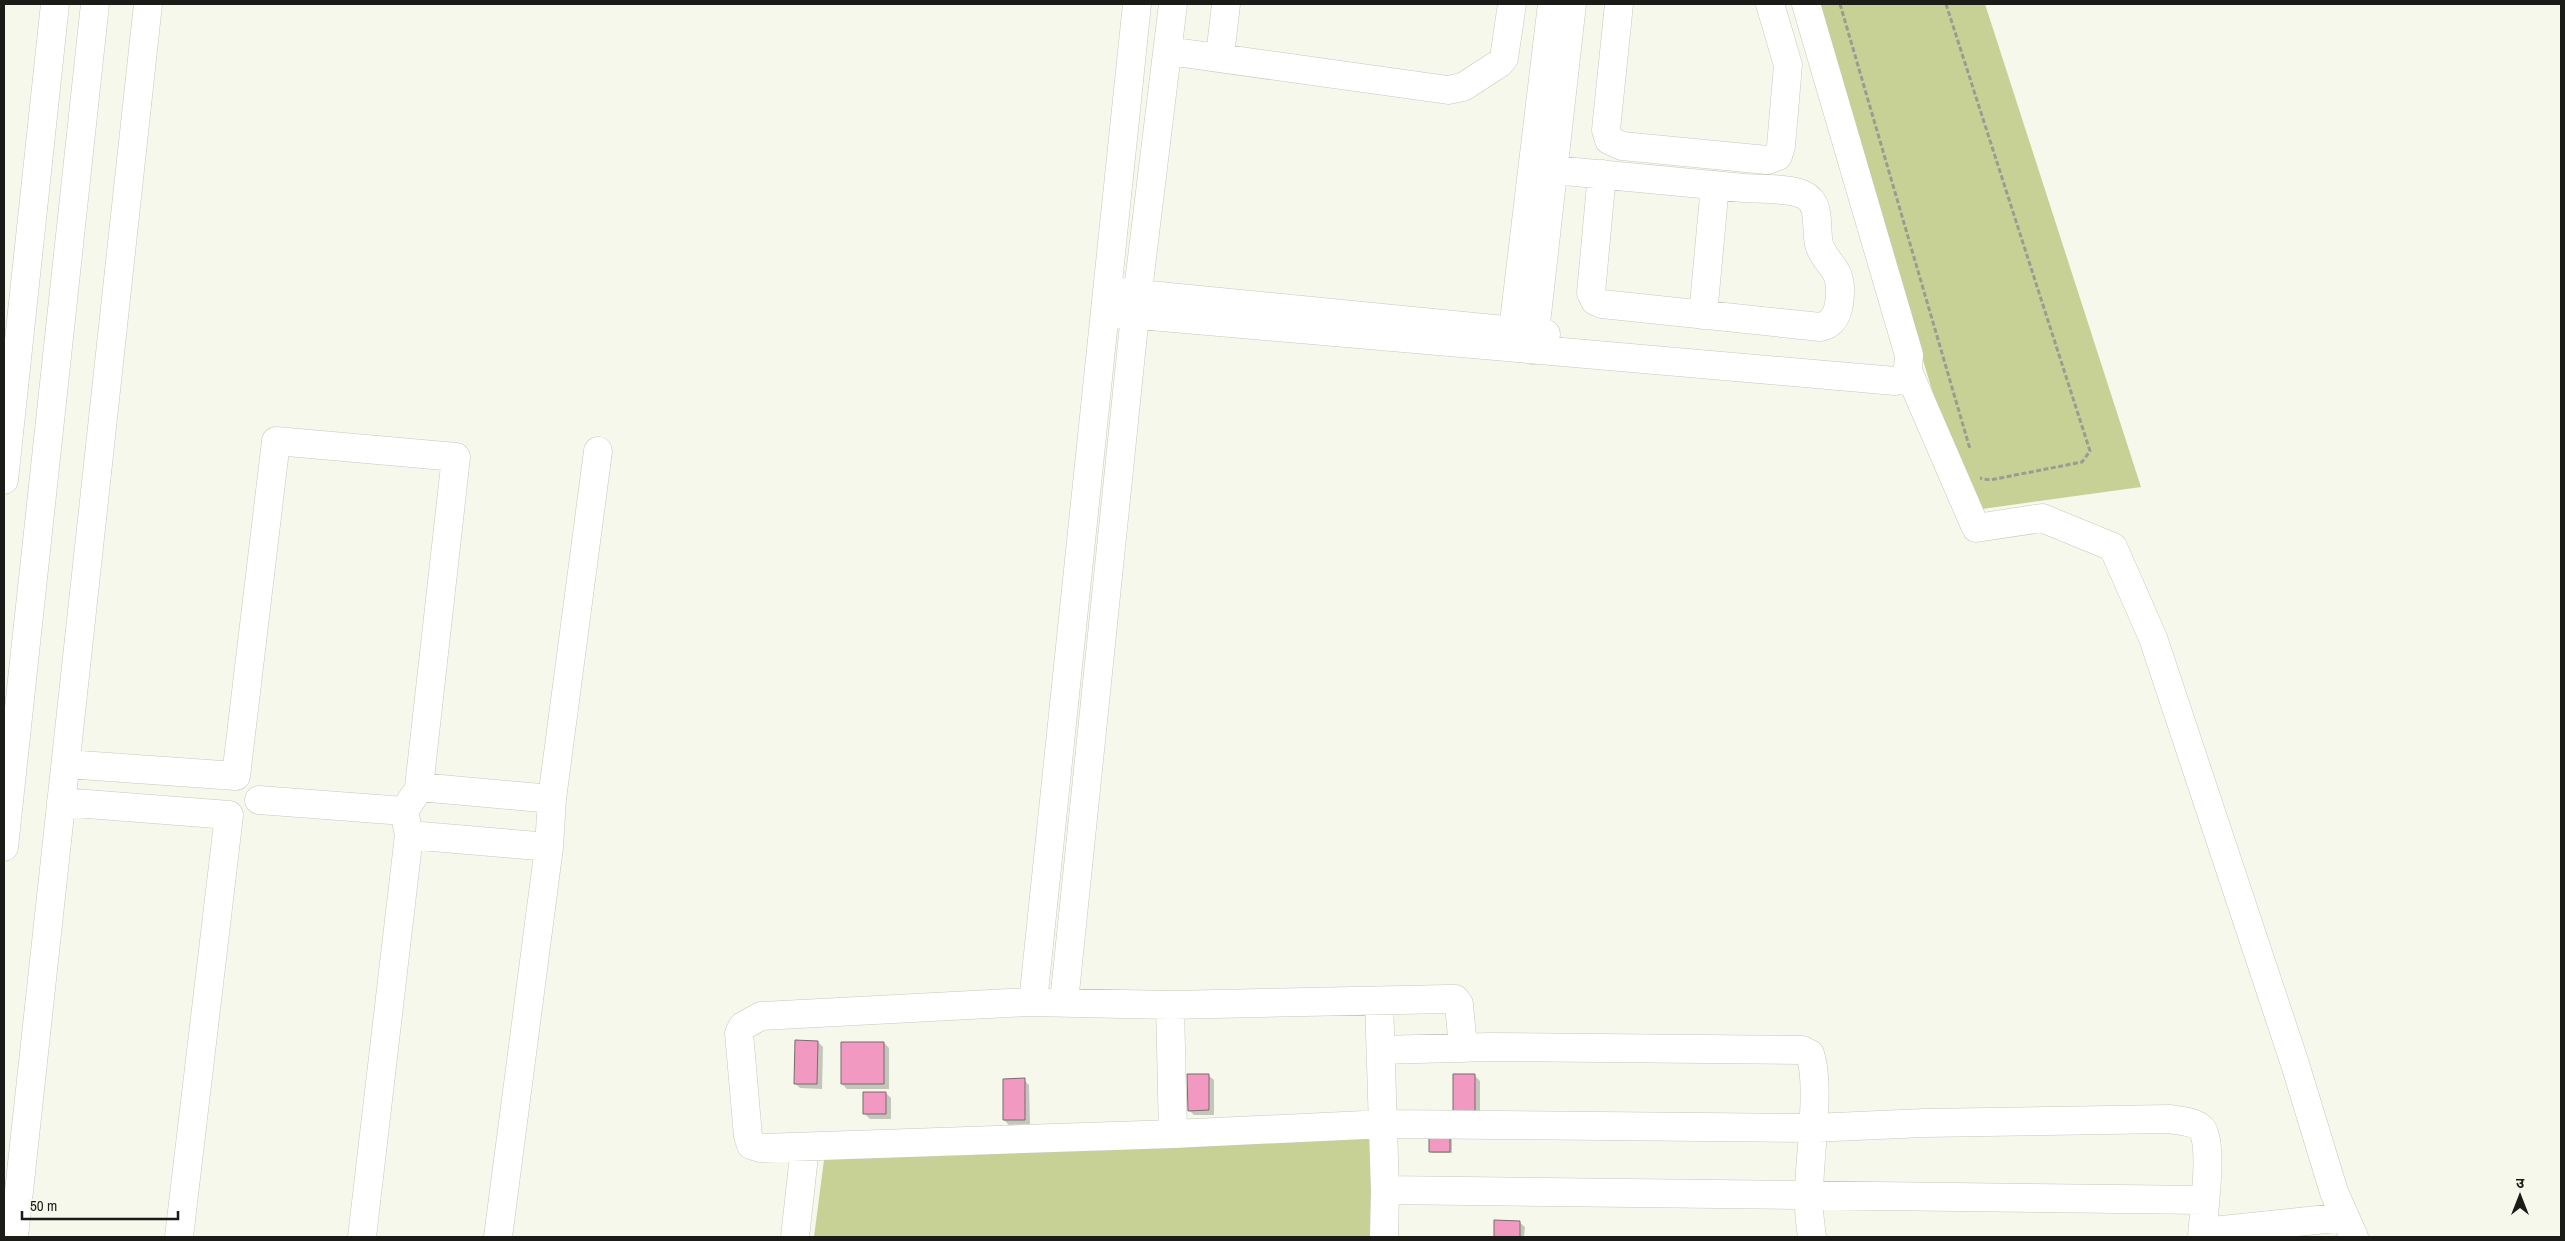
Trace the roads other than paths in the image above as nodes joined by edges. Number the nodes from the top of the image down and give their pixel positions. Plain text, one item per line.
1 (55, 4) edge
2 (95, 4) edge
3 (148, 4) edge
4 (1137, 4) edge
5 (1174, 4) edge
6 (1226, 4) edge
7 (1512, 4) edge
8 (1552, 4) edge
9 (1572, 4) edge
10 (1619, 4) edge
11 (1770, 4) edge
12 (1806, 4) edge
13 (1168, 50) junction
14 (1220, 56) junction
15 (1554, 170) junction
16 (1602, 174) junction
17 (1716, 185) junction
18 (1106, 302) junction
19 (1136, 304) junction
20 (1703, 315) junction
21 (1523, 341) junction
22 (1908, 363) junction
23 (598, 451) dead end
24 (4, 480) edge
25 (66, 764) junction
26 (236, 776) junction
27 (419, 787) junction
28 (552, 799) junction
29 (259, 800) junction
30 (61, 802) junction
31 (229, 815) junction
32 (407, 823) junction
33 (4, 847) edge
34 (549, 847) junction
35 (1379, 1001) junction
36 (1033, 1002) junction
37 (1064, 1002) junction
38 (1170, 1005) junction
39 (1462, 1048) junction
40 (1380, 1050) junction
41 (1384, 1124) junction
42 (1812, 1128) junction
43 (1173, 1134) junction
44 (805, 1147) junction
45 (1386, 1190) junction
46 (1808, 1196) junction
47 (2205, 1200) junction
48 (2350, 1227) edge
49 (2203, 1235) edge
50 (14, 1237) edge
51 (179, 1237) edge
52 (362, 1237) edge
53 (498, 1237) edge
54 (795, 1237) edge
55 (1384, 1237) edge
56 (1812, 1237) edge

1 - 24 street
2 - 33 street
3 - 25 street
4 - 18 street
5 - 13 street
6 - 14 street
7 - 14 street
8 - 21 street
9 - 15 street
10 - 11 street
12 - 22 street
13 - 14 street
13 - 19 street
15 - 16 street
15 - 21 street
16 - 17 street
16 - 20 street
17 - 20 street
17 - 20 street
18 - 19 street
18 - 36 street
19 - 21 street
19 - 37 street
21 - 22 street
22 - 48 street
23 - 28 street
25 - 26 street
25 - 30 street
26 - 27 street
26 - 29 street
27 - 28 street
27 - 32 street
28 - 34 street
29 - 31 street
29 - 32 street
30 - 31 street
30 - 50 street
31 - 51 street
32 - 34 street
32 - 52 street
34 - 53 street
35 - 38 street
35 - 39 street
35 - 40 street
36 - 37 street
36 - 44 street
37 - 38 street
38 - 43 street
39 - 40 street
39 - 42 street
40 - 41 street
41 - 42 street
41 - 43 street
41 - 45 street
42 - 46 street
42 - 47 street
43 - 44 street
44 - 54 street
45 - 46 street
45 - 55 street
46 - 47 street
46 - 56 street
47 - 49 street
48 - 49 street

